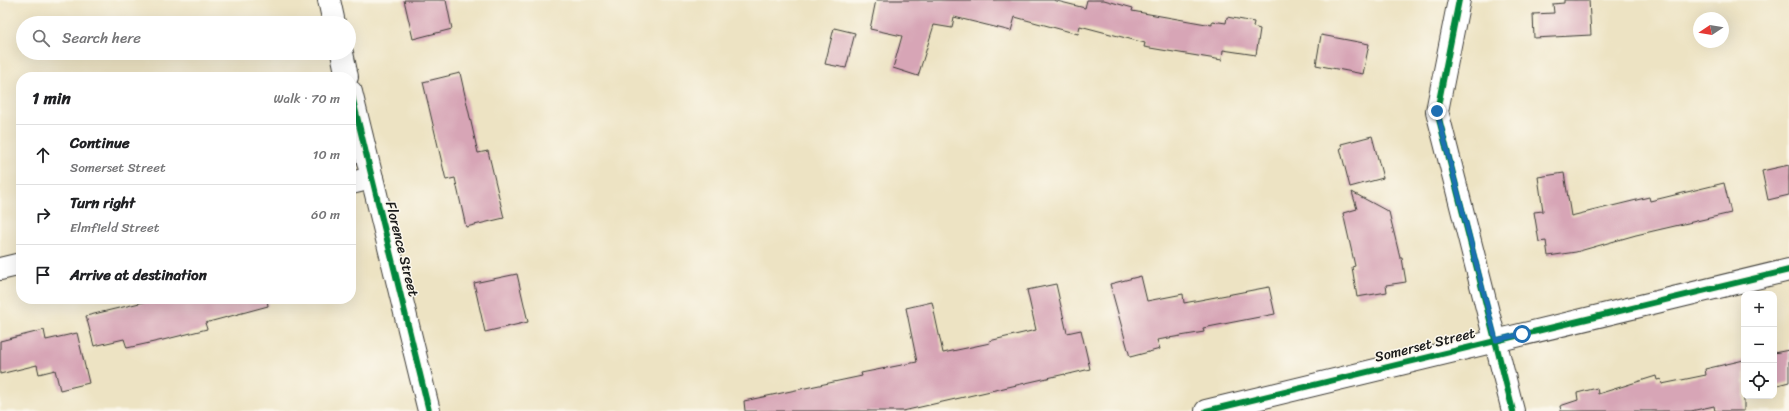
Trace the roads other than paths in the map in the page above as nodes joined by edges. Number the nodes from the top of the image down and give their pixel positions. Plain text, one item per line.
1 (329, 0) edge
2 (1459, 0) edge
3 (332, 16) edge
4 (343, 60) edge
5 (346, 72) edge
6 (356, 112) edge
7 (372, 178) junction
8 (356, 182) edge
9 (16, 265) edge
10 (0, 269) edge
11 (1789, 270) edge
12 (1496, 340) junction
13 (430, 411) edge
14 (1206, 411) edge
15 (1513, 411) edge

1 - 3 street
2 - 12 street
4 - 5 street
6 - 7 street, Florence Street
7 - 8 street
7 - 13 street, Florence Street
9 - 10 street
11 - 12 street, Somerset Street
12 - 14 street, Somerset Street
12 - 15 street

